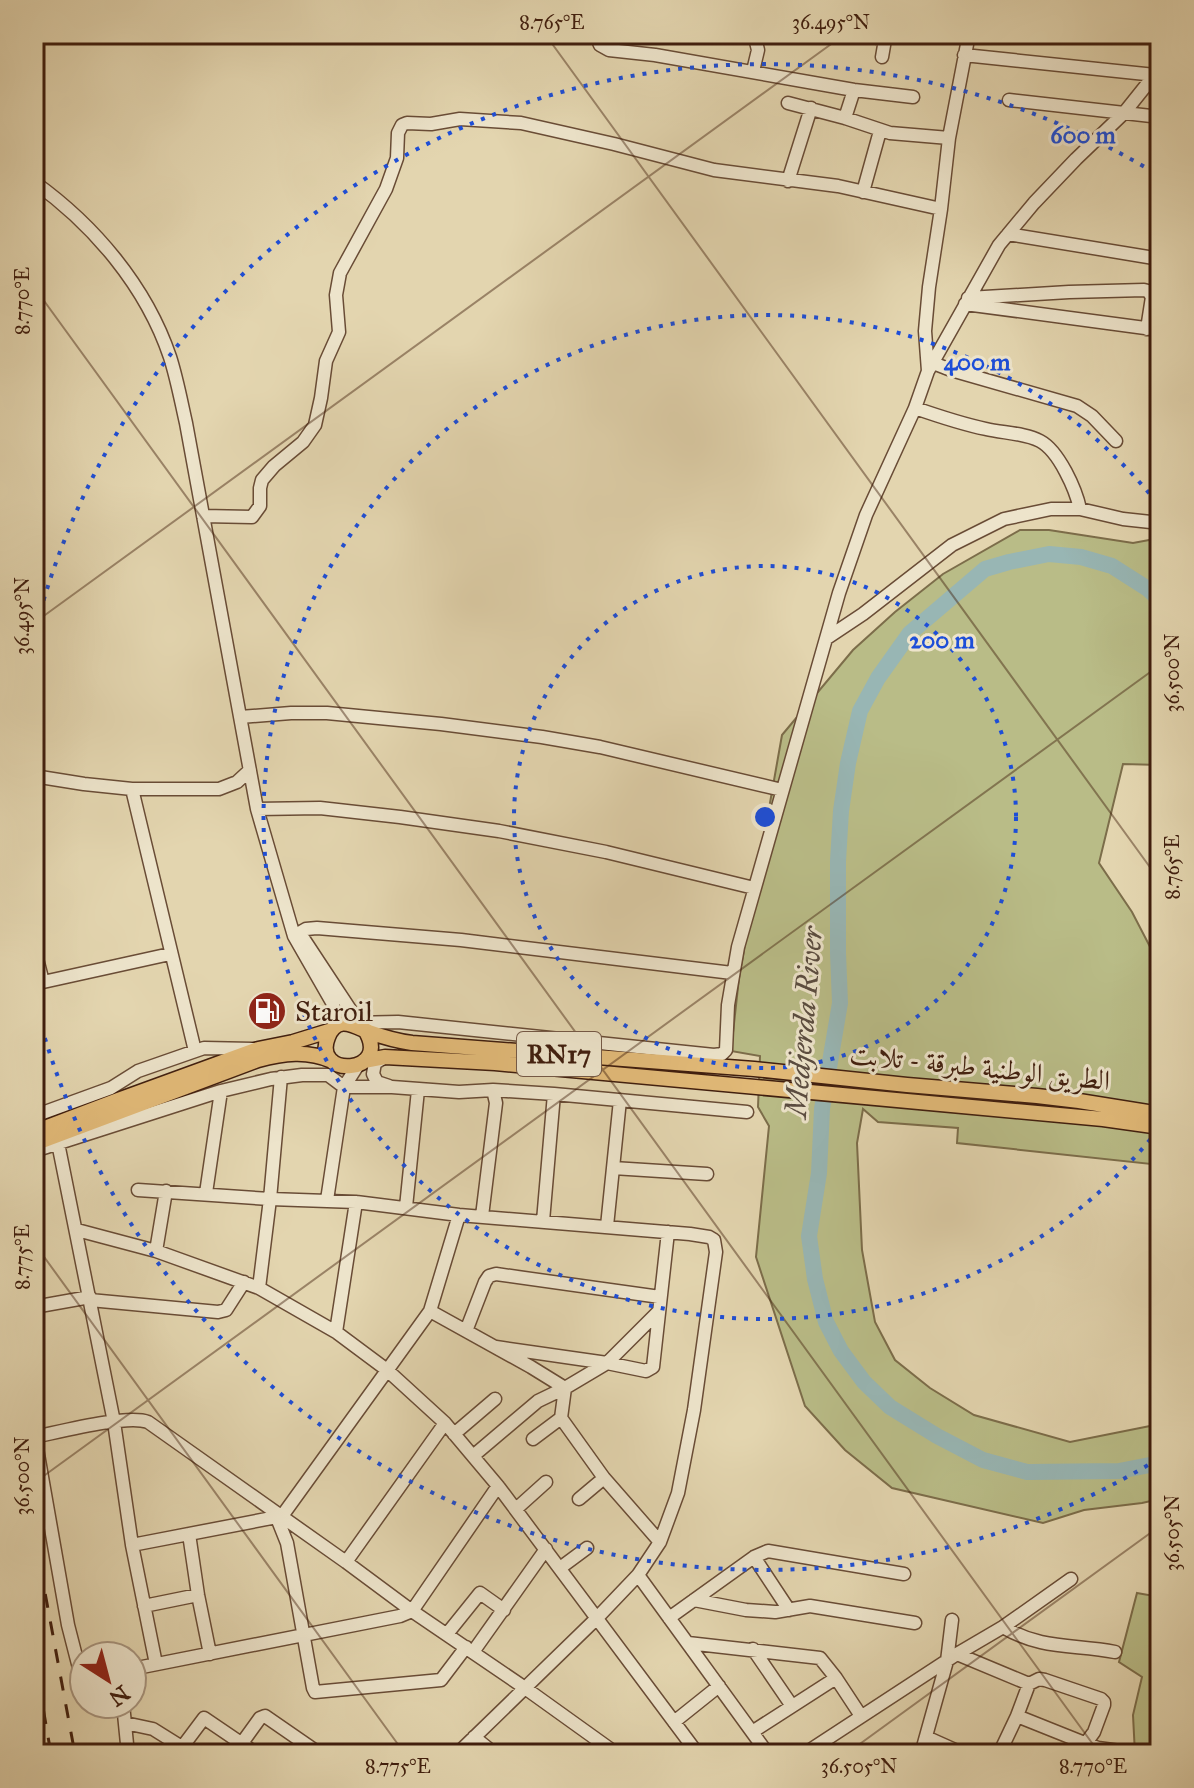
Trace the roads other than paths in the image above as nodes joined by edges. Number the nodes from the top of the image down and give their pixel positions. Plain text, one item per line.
1 (598, 34) edge
2 (754, 34) edge
3 (863, 34) edge
4 (969, 34) edge
5 (886, 37) edge
6 (964, 55) junction
7 (882, 57) dead end
8 (753, 71) junction
9 (1156, 78) edge
10 (854, 90) junction
11 (913, 97) dead end
12 (1009, 100) dead end
13 (788, 103) dead end
14 (811, 108) junction
15 (1124, 113) junction
16 (1160, 117) edge
17 (845, 118) junction
18 (880, 131) junction
19 (949, 138) junction
20 (788, 181) junction
21 (34, 182) edge
22 (863, 192) junction
23 (941, 209) junction
24 (1008, 234) junction
25 (1160, 259) edge
26 (1069, 292) junction
27 (966, 301) junction
28 (1062, 318) junction
29 (1154, 329) edge
30 (930, 367) junction
31 (915, 408) junction
32 (1116, 441) dead end
33 (1080, 509) junction
34 (203, 516) junction
35 (1160, 523) edge
36 (827, 638) junction
37 (240, 717) junction
38 (250, 770) junction
39 (34, 776) edge
40 (132, 789) junction
41 (782, 790) junction
42 (257, 809) junction
43 (754, 888) junction
44 (296, 935) junction
45 (34, 947) edge
46 (170, 954) junction
47 (732, 973) junction
48 (38, 983) edge
49 (398, 1022) junction
50 (358, 1026) junction
51 (333, 1029) junction
52 (381, 1035) junction
53 (258, 1049) junction
54 (195, 1051) junction
55 (310, 1054) junction
56 (385, 1057) junction
57 (364, 1059) junction
58 (334, 1062) junction
59 (302, 1075) junction
60 (281, 1077) junction
61 (344, 1087) junction
62 (392, 1087) junction
63 (418, 1090) junction
64 (493, 1090) junction
65 (221, 1091) junction
66 (554, 1094) junction
67 (620, 1100) junction
68 (119, 1105) junction
69 (747, 1112) dead end
70 (1160, 1114) edge
71 (34, 1116) edge
72 (1160, 1127) edge
73 (34, 1132) edge
74 (58, 1143) junction
75 (34, 1144) edge
76 (34, 1151) edge
77 (613, 1168) junction
78 (707, 1174) dead end
79 (138, 1190) dead end
80 (166, 1191) junction
81 (206, 1193) junction
82 (270, 1199) junction
83 (327, 1200) junction
84 (356, 1202) junction
85 (406, 1207) junction
86 (459, 1215) junction
87 (482, 1216) junction
88 (543, 1221) junction
89 (607, 1226) junction
90 (77, 1230) junction
91 (668, 1232) junction
92 (156, 1251) junction
93 (244, 1282) junction
94 (259, 1288) junction
95 (660, 1297) junction
96 (90, 1298) junction
97 (34, 1307) edge
98 (430, 1311) junction
99 (658, 1312) junction
100 (466, 1331) junction
101 (336, 1332) junction
102 (496, 1347) junction
103 (607, 1363) junction
104 (387, 1370) junction
105 (565, 1388) junction
106 (495, 1399) dead end
107 (561, 1418) junction
108 (114, 1422) junction
109 (449, 1428) junction
110 (35, 1437) edge
111 (533, 1439) dead end
112 (473, 1456) junction
113 (604, 1478) junction
114 (546, 1482) dead end
115 (498, 1486) junction
116 (579, 1499) dead end
117 (516, 1509) junction
118 (280, 1517) junction
119 (189, 1534) junction
120 (660, 1542) junction
121 (132, 1545) junction
122 (587, 1548) dead end
123 (546, 1549) junction
124 (754, 1557) junction
125 (346, 1562) junction
126 (560, 1568) junction
127 (904, 1574) dead end
128 (638, 1575) junction
129 (1071, 1579) dead end
130 (198, 1595) junction
131 (694, 1600) junction
132 (144, 1606) junction
133 (504, 1610) junction
134 (789, 1610) junction
135 (412, 1611) junction
136 (597, 1618) junction
137 (669, 1618) junction
138 (952, 1620) dead end
139 (915, 1623) dead end
140 (1003, 1627) junction
141 (447, 1634) junction
142 (304, 1635) junction
143 (72, 1640) edge
144 (688, 1643) junction
145 (753, 1649) junction
146 (470, 1650) junction
147 (1115, 1652) dead end
148 (210, 1654) junction
149 (952, 1657) junction
150 (156, 1664) junction
151 (148, 1666) edge
152 (836, 1678) junction
153 (1029, 1684) junction
154 (719, 1686) junction
155 (525, 1688) junction
156 (792, 1706) junction
157 (861, 1716) junction
158 (1017, 1716) junction
159 (125, 1720) edge
160 (674, 1722) junction
161 (125, 1723) junction
162 (752, 1732) junction
163 (474, 1737) junction
164 (926, 1737) junction
165 (1082, 1749) edge
166 (188, 1750) edge
167 (248, 1750) edge
168 (1127, 1752) dead end
169 (128, 1754) edge
170 (320, 1754) edge
171 (457, 1754) edge
172 (495, 1754) edge
173 (617, 1754) edge
174 (698, 1754) edge
175 (768, 1754) edge
176 (804, 1754) edge
177 (921, 1754) edge
178 (964, 1754) edge
179 (999, 1754) edge

1 - 8 street
2 - 8 street
3 - 5 street
4 - 6 street
5 - 7 street
6 - 9 street
6 - 19 street
8 - 10 street
9 - 15 street
10 - 11 street
10 - 17 street
12 - 15 street
13 - 14 street
14 - 17 street
14 - 20 street
15 - 16 street
15 - 24 street
17 - 18 street
18 - 19 street
18 - 22 street
19 - 23 street
20 - 22 street
20 - 34 street
21 - 34 street
22 - 23 street
23 - 30 street
24 - 25 street
24 - 27 street
26 - 27 street
26 - 28 street
26 - 29 street
27 - 28 street
27 - 30 street
28 - 29 street
30 - 31 street
30 - 32 street
31 - 33 street
31 - 36 street
33 - 35 street
33 - 36 street
34 - 37 street
36 - 41 street
37 - 38 street
37 - 41 street
38 - 40 street
38 - 42 street
39 - 40 street
40 - 46 street
41 - 43 street
42 - 43 street
42 - 44 street
43 - 47 street
44 - 47 street
44 - 50 street
44 - 51 street
45 - 48 street
46 - 48 street
46 - 54 street
47 - 49 street
49 - 50 street
49 - 52 street
50 - 51 main road, RN17
50 - 52 main road, الطريق الوطنية طبرقة - تلابت / RN17
50 - 57 main road
51 - 53 main road, RN17
51 - 58 main road
52 - 57 street
52 - 70 main road, الطريق الوطنية طبرقة - تلابت / RN17
53 - 54 street
53 - 68 main road, RN17
54 - 71 street
55 - 58 main road, RN17
55 - 59 street
55 - 68 main road, RN17
56 - 57 main road, الطريق الوطنية طبرقة - تلابت / RN17
56 - 62 street
56 - 72 main road, الطريق الوطنية طبرقة - تلابت / RN17
57 - 58 main road, RN17
57 - 61 street
58 - 61 street
59 - 60 street
59 - 61 street
60 - 65 street
60 - 82 street
61 - 62 street
61 - 83 street
62 - 63 street
63 - 64 street
63 - 85 street
64 - 66 street
64 - 87 street
65 - 74 street
65 - 81 street
66 - 67 street
66 - 88 street
67 - 69 street
67 - 77 street
68 - 73 main road, RN17
68 - 75 main road, RN17
74 - 76 street
74 - 90 street
77 - 78 street
77 - 89 street
79 - 80 street
80 - 81 street
80 - 92 street
81 - 82 street
82 - 83 street
82 - 94 street
83 - 84 street
84 - 85 street
84 - 101 street
85 - 86 street
86 - 87 street
86 - 98 street
87 - 88 street
88 - 89 street
89 - 91 street
90 - 92 street
90 - 96 street
91 - 95 street
91 - 120 street
92 - 93 street
93 - 94 street
93 - 96 street
94 - 101 street
95 - 99 street
95 - 100 street
96 - 97 street
96 - 108 street
98 - 100 street
98 - 104 street
99 - 103 street
99 - 103 street
100 - 102 street
101 - 104 street
102 - 103 street
102 - 105 street
103 - 105 street
104 - 109 street
104 - 118 street
105 - 107 street
105 - 112 street
106 - 109 street
107 - 111 street
107 - 113 street
108 - 110 street
108 - 118 street
108 - 121 street
109 - 112 street
109 - 125 street
110 - 143 street
112 - 115 street
113 - 116 street
113 - 120 street
114 - 117 street
115 - 117 street
115 - 135 street
117 - 123 street
118 - 119 street
118 - 125 street
118 - 142 street
119 - 121 street
119 - 130 street
120 - 128 street
121 - 132 street
122 - 126 street
123 - 126 street
123 - 133 street
124 - 127 street
124 - 131 street
124 - 134 street
125 - 135 street
126 - 136 street
128 - 136 street
128 - 137 street
129 - 140 street
130 - 132 street
130 - 148 street
131 - 134 street
131 - 137 street
132 - 150 street
133 - 141 street
133 - 146 street
134 - 139 street
135 - 141 street
135 - 142 street
136 - 155 street
136 - 160 street
137 - 144 street
138 - 149 street
140 - 147 street
140 - 149 street
141 - 146 street
142 - 146 street
142 - 148 street
144 - 145 street
144 - 154 street
145 - 152 street
145 - 156 street
146 - 155 street
148 - 150 street
149 - 153 street
149 - 157 street
149 - 164 street
150 - 151 street
152 - 156 street
152 - 157 street
153 - 158 street
153 - 165 street
154 - 160 street
154 - 162 street
155 - 163 street
155 - 173 street
156 - 162 street
157 - 176 street
158 - 165 street
158 - 179 street
159 - 161 street
160 - 174 street
161 - 166 street
161 - 169 street
162 - 175 street
163 - 171 street
163 - 172 street
164 - 177 street
164 - 178 street
165 - 168 street
166 - 167 street
167 - 170 street

